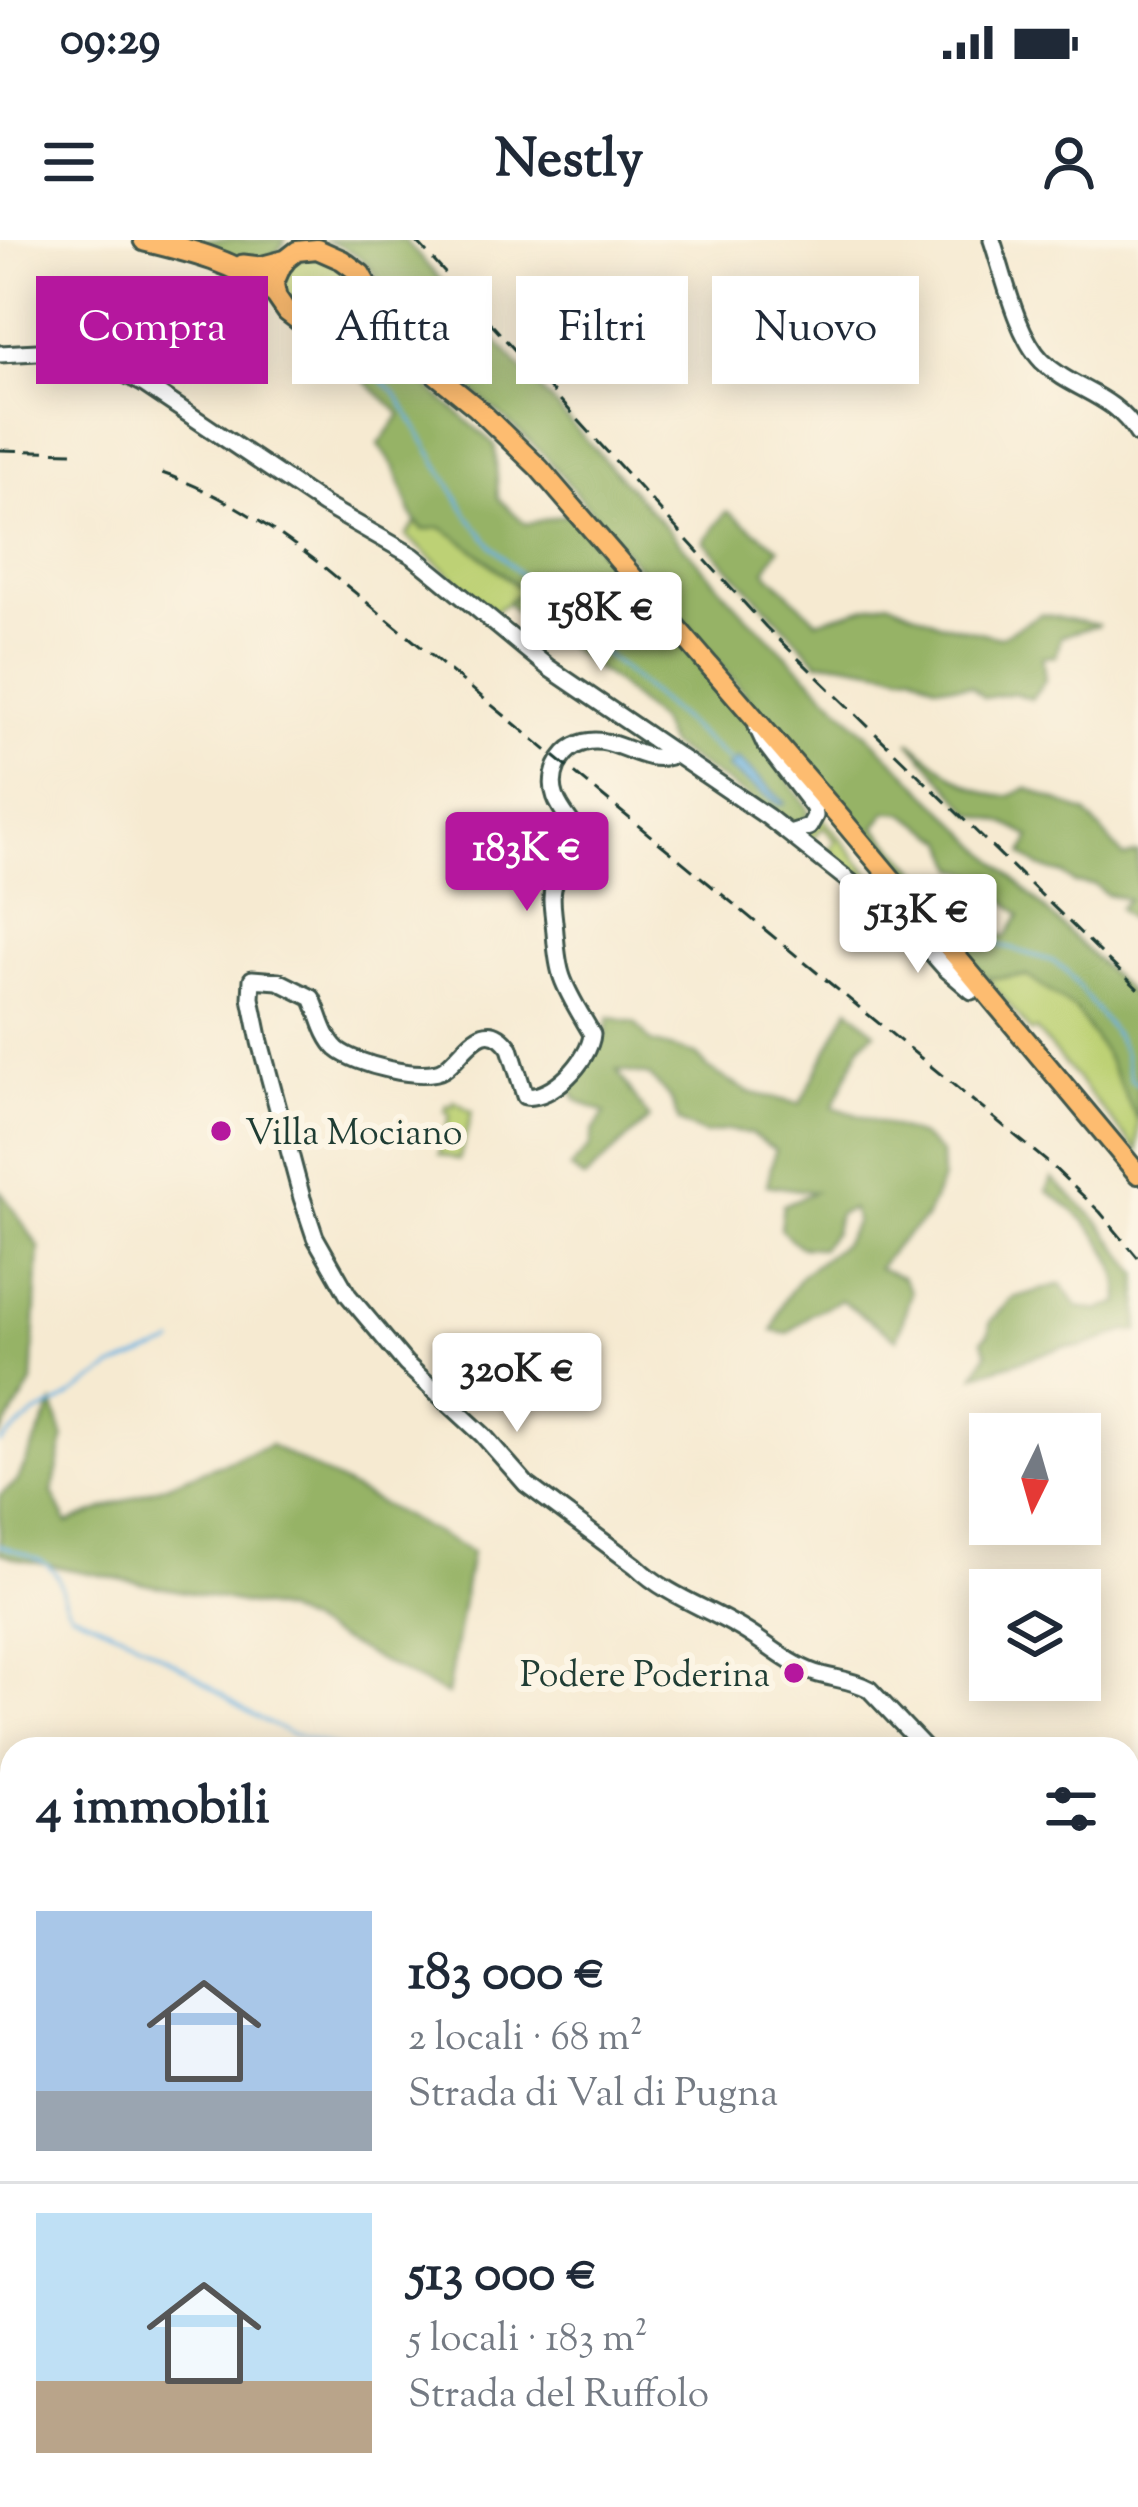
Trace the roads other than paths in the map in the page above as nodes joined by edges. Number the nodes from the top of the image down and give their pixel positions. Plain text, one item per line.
1 (145, 240) edge
2 (992, 240) edge
3 (319, 245) edge
4 (289, 252) edge
5 (230, 264) junction
6 (363, 276) edge
7 (274, 292) junction
8 (292, 315) edge
9 (0, 354) edge
10 (446, 384) edge
11 (1138, 434) edge
12 (756, 722) junction
13 (673, 754) junction
14 (789, 833) junction
15 (893, 902) junction
16 (1032, 1048) junction
17 (1138, 1174) edge
18 (915, 1737) edge

1 - 5 highway
2 - 11 street
3 - 4 main road
3 - 6 main road
4 - 5 highway
4 - 7 main road
5 - 7 highway
7 - 8 main road
9 - 13 street
10 - 12 main road
12 - 14 street
12 - 15 main road
13 - 14 street
13 - 18 street
14 - 15 street
15 - 16 main road
15 - 16 main road
16 - 17 main road

